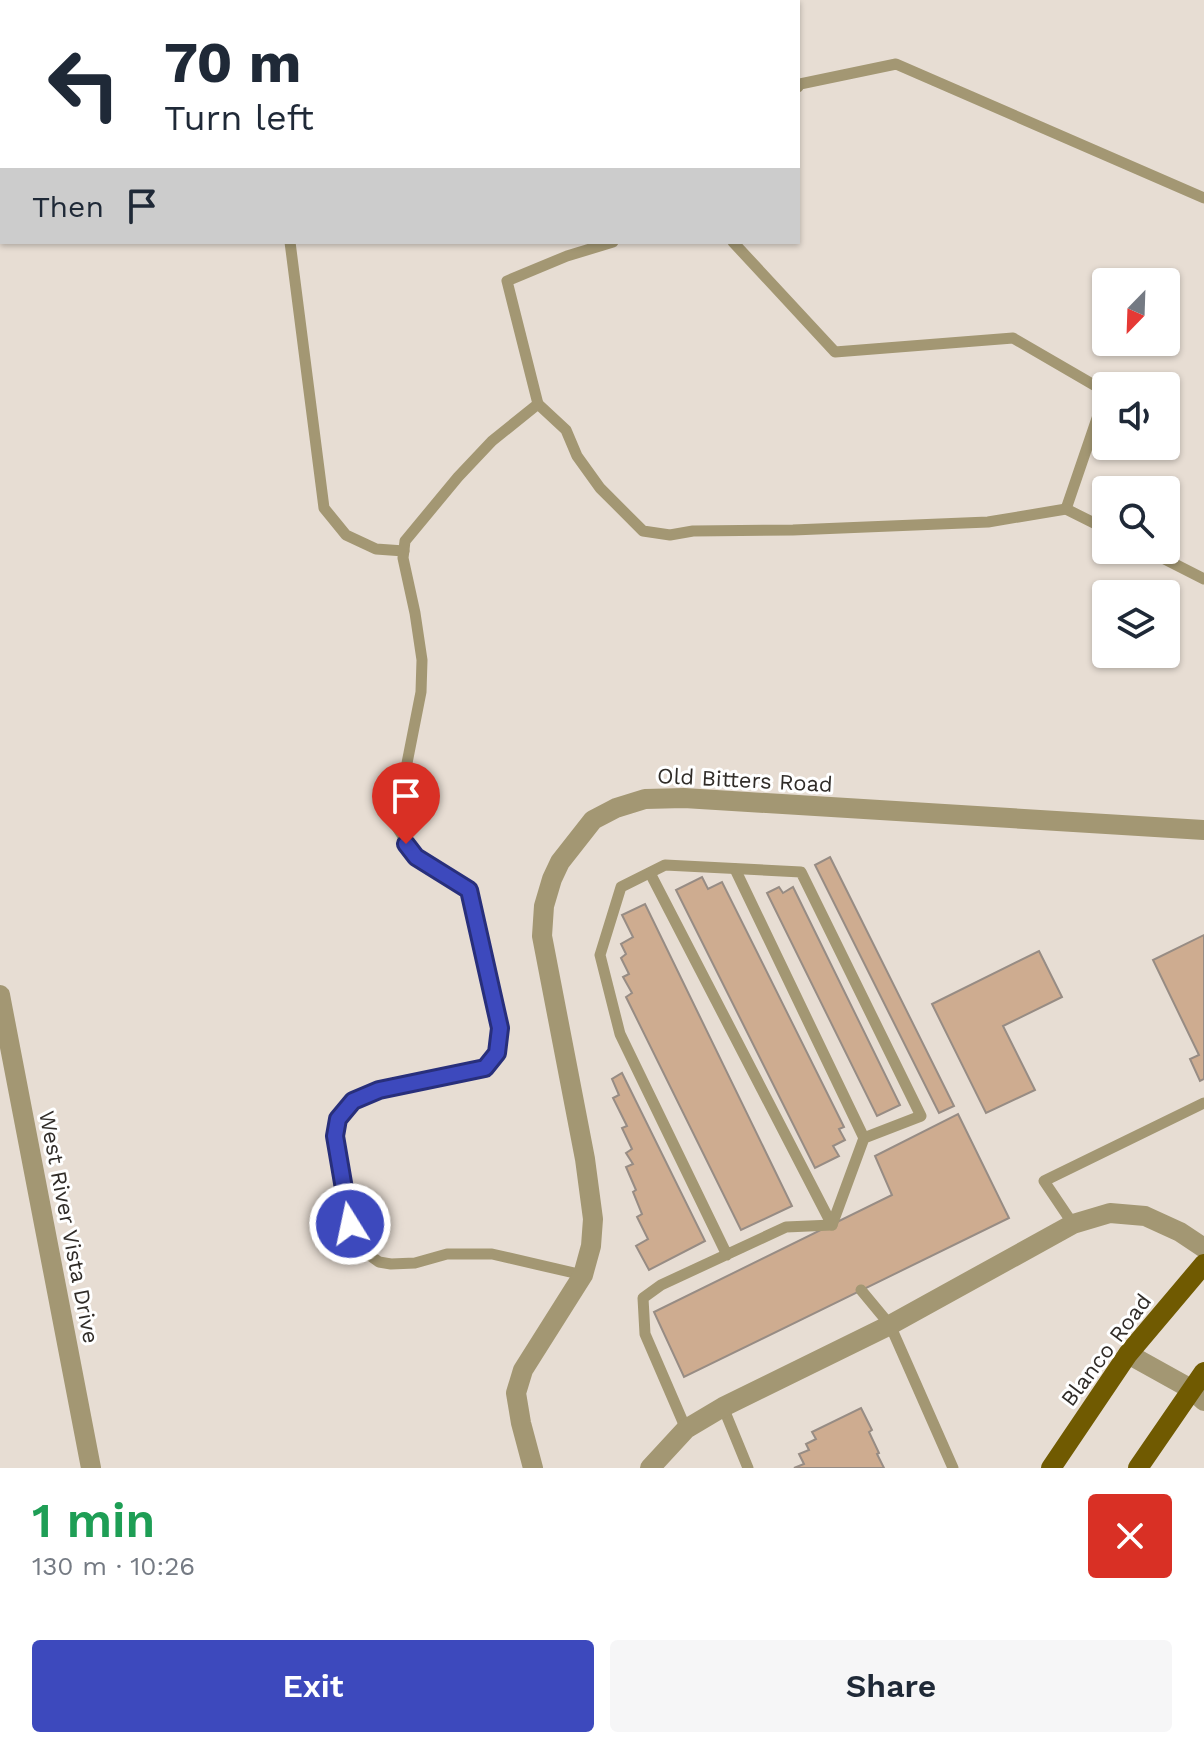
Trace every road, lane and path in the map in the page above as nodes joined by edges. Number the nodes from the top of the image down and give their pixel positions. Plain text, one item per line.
1 (800, 84) edge
2 (1204, 198) edge
3 (290, 244) edge
4 (606, 244) edge
5 (735, 244) edge
6 (1092, 384) edge
7 (538, 404) junction
8 (1092, 433) edge
9 (1066, 509) junction
10 (1092, 522) edge
11 (404, 551) junction
12 (1175, 564) edge
13 (1204, 579) edge
14 (1204, 830) edge
15 (735, 869) junction
16 (650, 873) junction
17 (0, 995) edge
18 (1204, 1103) edge
19 (864, 1138) junction
20 (1073, 1224) junction
21 (832, 1225) junction
22 (1204, 1248) edge
23 (727, 1255) junction
24 (1204, 1264) edge
25 (583, 1275) junction
26 (861, 1290) dead end
27 (890, 1325) junction
28 (1128, 1354) junction
29 (1204, 1372) edge
30 (1197, 1395) edge
31 (723, 1407) junction
32 (686, 1429) junction
33 (91, 1468) edge
34 (533, 1468) edge
35 (650, 1468) edge
36 (748, 1468) edge
37 (953, 1468) edge
38 (1051, 1468) edge
39 (1138, 1468) edge

1 - 2 lane
3 - 11 lane
4 - 7 lane
5 - 6 lane
7 - 9 lane
7 - 11 lane
8 - 9 lane
9 - 10 lane
11 - 25 lane
12 - 13 lane
14 - 25 street, Old Bitters Road
15 - 16 lane
15 - 19 lane
15 - 19 lane
16 - 21 lane
16 - 23 lane
17 - 33 street, West River Vista Drive
18 - 20 lane
19 - 21 lane
20 - 22 street
20 - 27 street
21 - 23 lane
23 - 32 lane
24 - 28 main road, Blanco Road
25 - 34 street, Old Bitters Road
26 - 27 lane
27 - 31 street
27 - 37 lane
28 - 30 street
28 - 38 main road, Blanco Road
29 - 30 main road
30 - 39 main road
31 - 32 street
31 - 36 lane
32 - 35 street

